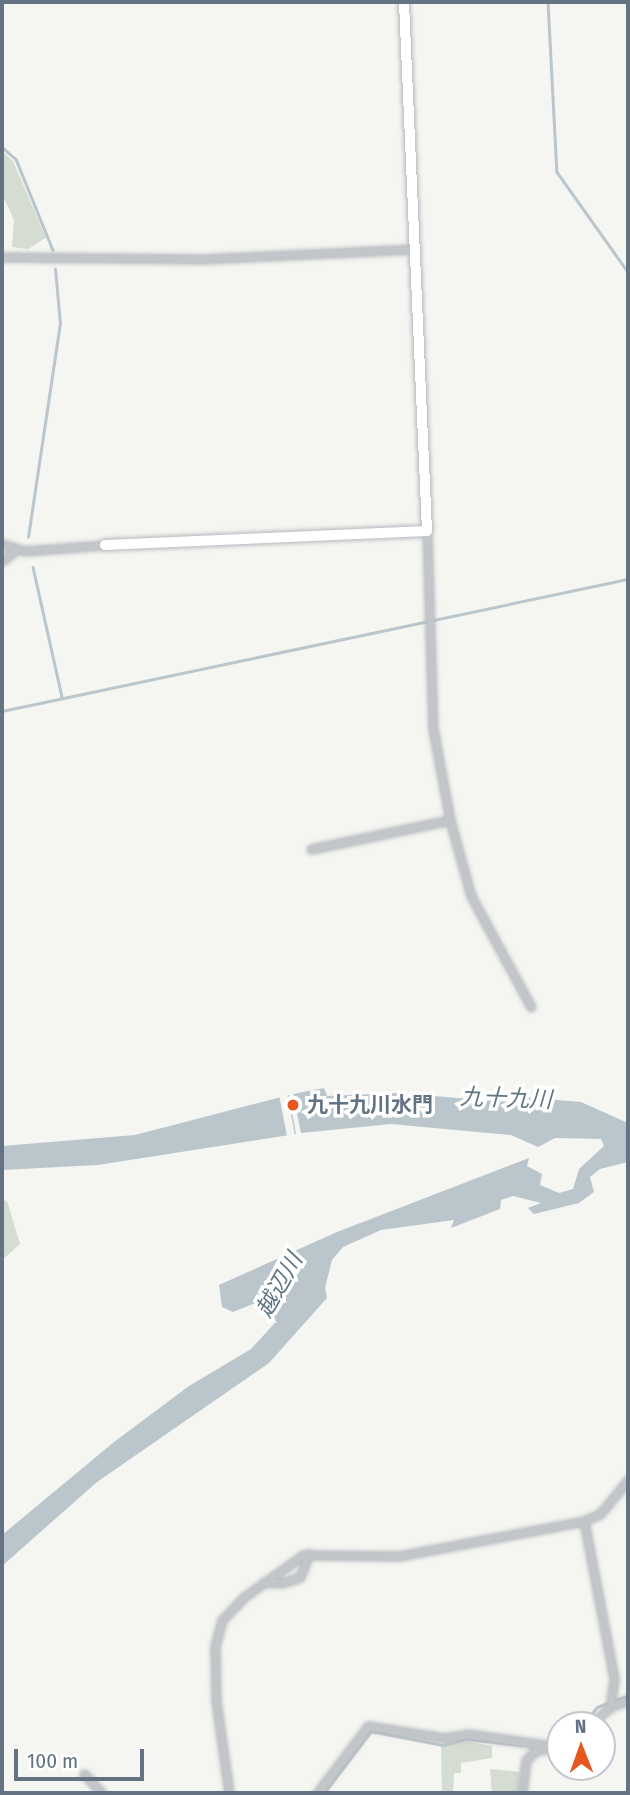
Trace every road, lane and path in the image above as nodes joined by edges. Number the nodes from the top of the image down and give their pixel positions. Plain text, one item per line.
1 (404, 2) edge
2 (417, 249) junction
3 (2, 257) edge
4 (427, 531) junction
5 (2, 544) edge
6 (105, 545) joint
7 (16, 550) junction
8 (2, 561) edge
9 (450, 820) junction
10 (311, 849) dead end
11 (531, 1007) dead end
12 (628, 1480) edge
13 (584, 1521) junction
14 (309, 1554) junction
15 (264, 1581) junction
16 (628, 1700) edge
17 (610, 1707) junction
18 (606, 1711) edge
19 (546, 1744) edge
20 (546, 1748) edge
21 (84, 1774) dead end
22 (102, 1793) edge
23 (229, 1793) edge
24 (317, 1793) edge
25 (522, 1793) edge

1 - 2 street
2 - 3 street
2 - 4 street
4 - 6 street
4 - 9 street
5 - 7 street
6 - 7 street
7 - 8 street
9 - 10 street
9 - 11 street
12 - 13 street
13 - 14 street
13 - 17 street
14 - 15 street
14 - 15 street
15 - 23 street
16 - 17 street
17 - 18 street
19 - 24 street
20 - 25 street
21 - 22 street

